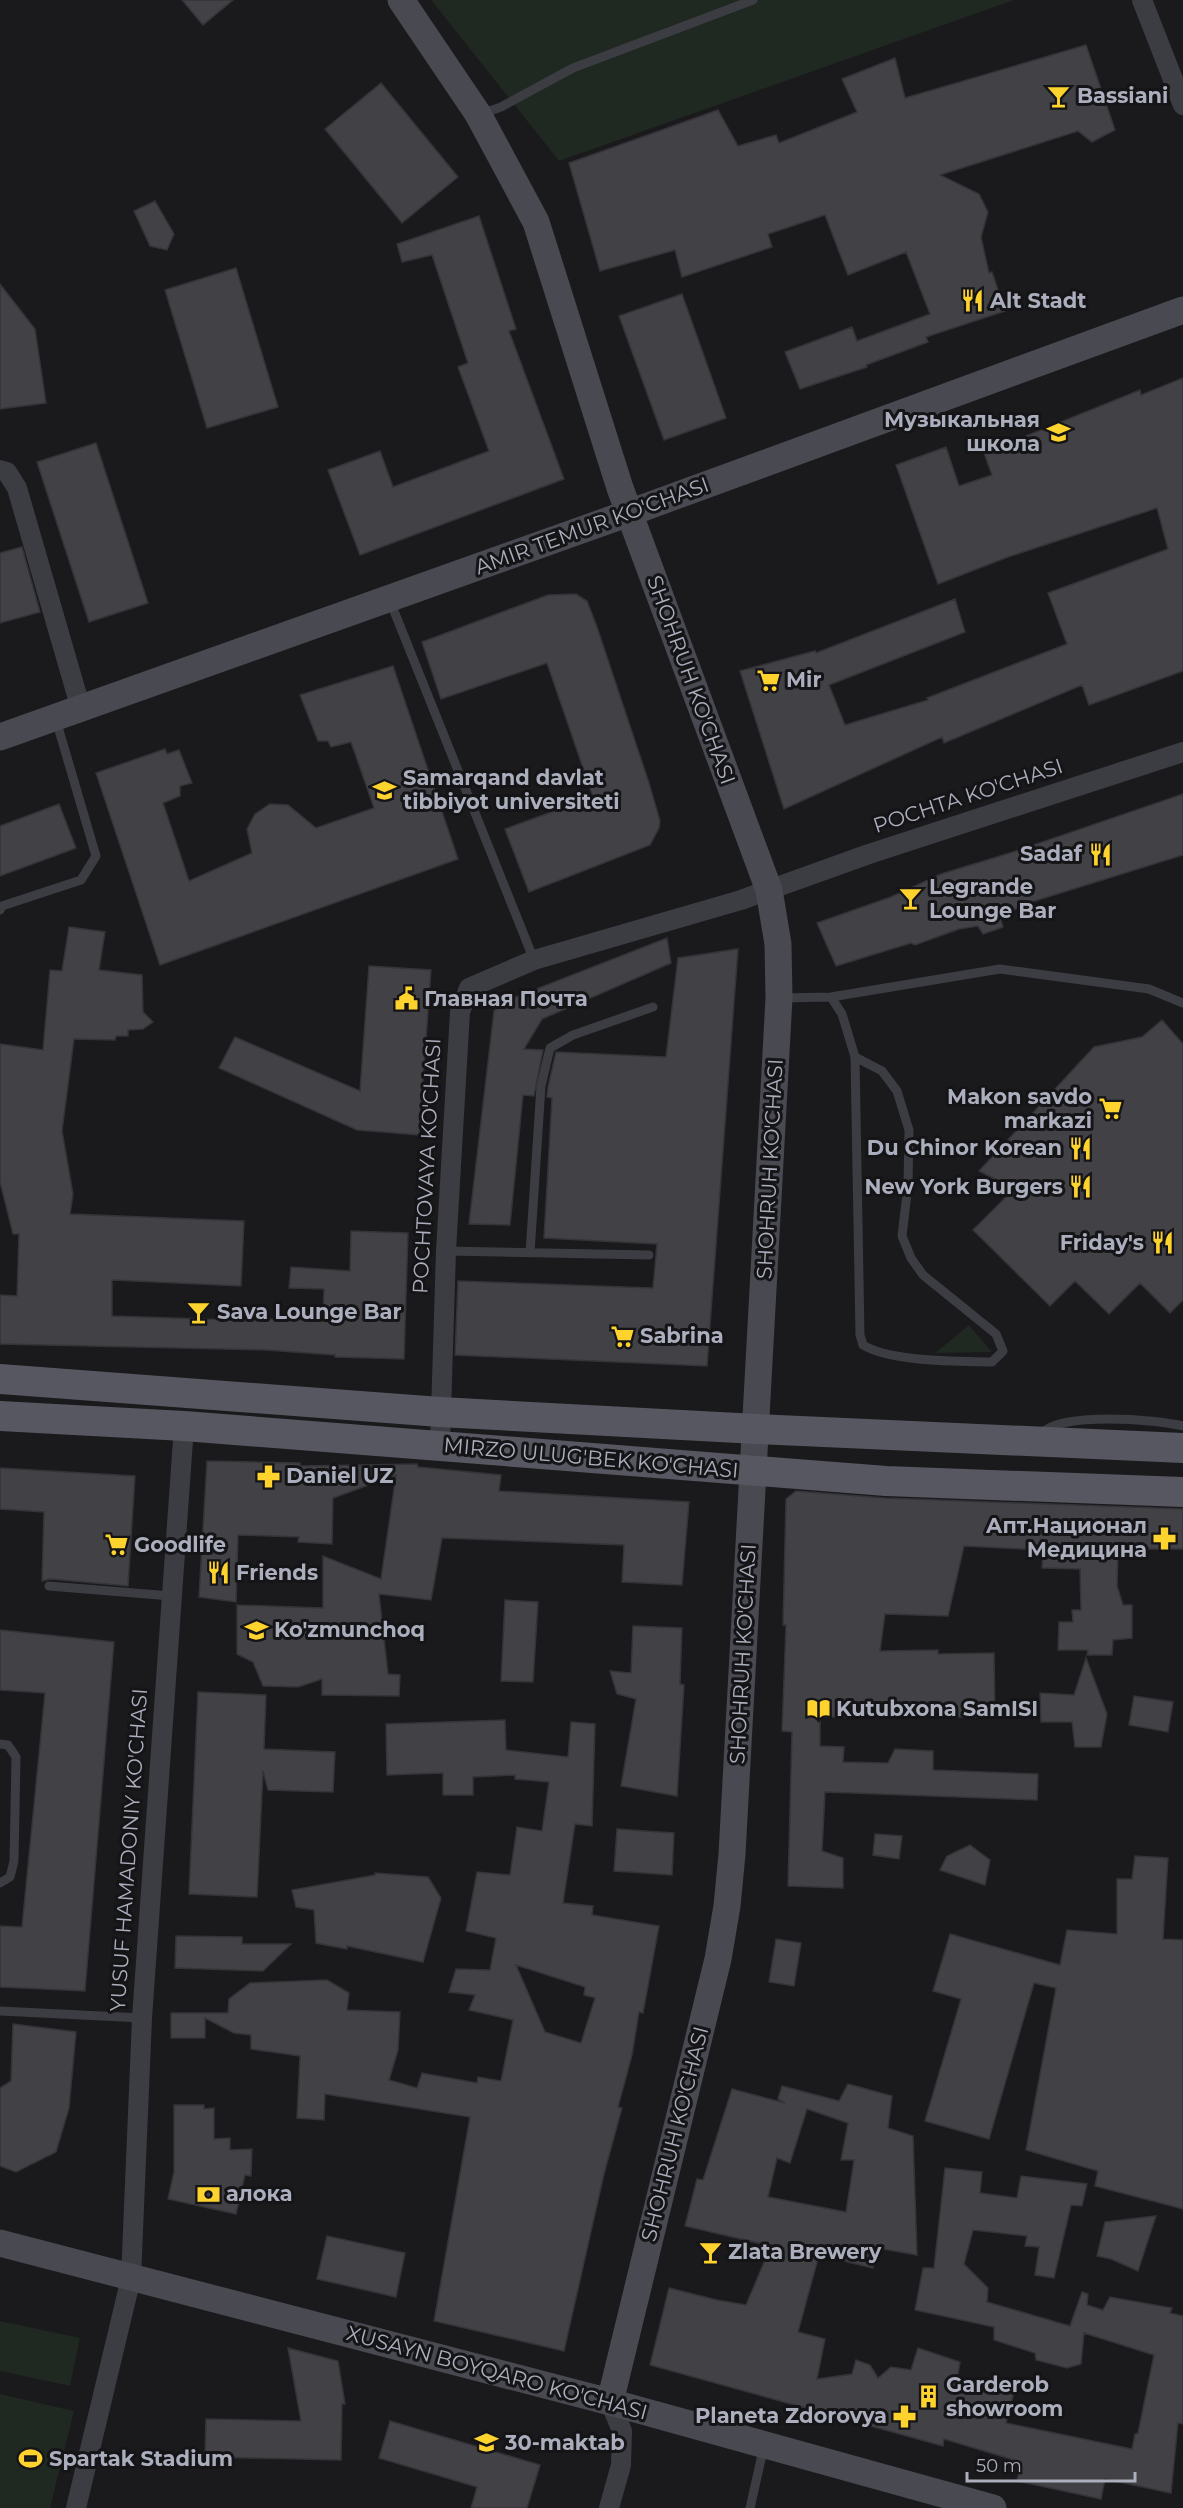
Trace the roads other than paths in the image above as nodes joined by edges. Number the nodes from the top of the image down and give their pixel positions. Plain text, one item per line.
1 (401, 0) edge
2 (753, 0) edge
3 (1142, 0) edge
4 (1183, 105) edge
5 (478, 114) junction
6 (1183, 310) edge
7 (0, 470) edge
8 (629, 513) junction
9 (389, 598) junction
10 (81, 709) junction
11 (55, 718) junction
12 (0, 737) edge
13 (1183, 752) edge
14 (769, 890) junction
15 (0, 910) edge
16 (534, 960) junction
17 (831, 997) junction
18 (779, 998) junction
19 (1183, 1003) edge
20 (653, 1007) dead end
21 (855, 1057) junction
22 (446, 1251) junction
23 (530, 1253) junction
24 (649, 1255) dead end
25 (0, 1379) edge
26 (440, 1412) junction
27 (0, 1416) edge
28 (184, 1426) junction
29 (1183, 1426) edge
30 (757, 1429) junction
31 (1034, 1441) junction
32 (440, 1445) junction
33 (1183, 1449) edge
34 (754, 1471) junction
35 (1183, 1492) edge
36 (49, 1586) dead end
37 (171, 1596) junction
38 (0, 1744) edge
39 (0, 1883) edge
40 (0, 2011) edge
41 (142, 2018) junction
42 (0, 2243) edge
43 (132, 2278) junction
44 (610, 2402) junction
45 (764, 2445) junction
46 (76, 2508) edge
47 (609, 2508) edge
48 (750, 2508) edge
49 (993, 2508) edge

1 - 5 main road, SHOHRUH KO'CHASI
2 - 5 lane
3 - 4 street
5 - 8 main road, SHOHRUH KO'CHASI
6 - 8 main road, AMIR TEMUR KO'CHASI
7 - 10 street
8 - 9 main road, AMIR TEMUR KO'CHASI
8 - 14 main road, SHOHRUH KO'CHASI
9 - 10 main road, AMIR TEMUR KO'CHASI
9 - 16 lane
10 - 11 main road, AMIR TEMUR KO'CHASI
11 - 12 main road, AMIR TEMUR KO'CHASI
11 - 15 lane
13 - 14 street, POCHTA KO'CHASI
14 - 16 street, POCHTOVAYA KO'CHASI
14 - 18 main road, SHOHRUH KO'CHASI
16 - 22 street, POCHTOVAYA KO'CHASI
17 - 18 lane
17 - 19 lane
17 - 21 lane
18 - 30 main road, SHOHRUH KO'CHASI
20 - 23 lane
21 - 21 lane
22 - 23 lane
22 - 26 street, POCHTOVAYA KO'CHASI
23 - 24 lane
25 - 26 main road, MIRZO ULUG'BEK KO'CHASI
26 - 30 main road, MIRZO ULUG'BEK KO'CHASI
26 - 32 street, POCHTOVAYA KO'CHASI
27 - 28 main road, MIRZO ULUG'BEK KO'CHASI
28 - 32 main road, MIRZO ULUG'BEK KO'CHASI
28 - 37 street, YUSUF HAMADONIY KO'CHASI
29 - 31 lane
30 - 31 main road, MIRZO ULUG'BEK KO'CHASI
30 - 34 main road, SHOHRUH KO'CHASI
31 - 33 main road, MIRZO ULUG'BEK KO'CHASI
32 - 34 main road, MIRZO ULUG'BEK KO'CHASI
34 - 35 main road, MIRZO ULUG'BEK KO'CHASI
34 - 44 main road, SHOHRUH KO'CHASI
36 - 37 lane
37 - 41 street, YUSUF HAMADONIY KO'CHASI
38 - 39 lane
40 - 41 lane
41 - 43 street, YUSUF HAMADONIY KO'CHASI
42 - 43 main road, XUSAYN BOYQARO KO'CHASI
43 - 44 main road, XUSAYN BOYQARO KO'CHASI
43 - 46 street, YUSUF HAMADONIY KO'CHASI
44 - 45 main road, XUSAYN BOYQARO KO'CHASI
44 - 47 street
45 - 48 lane
45 - 49 main road, XUSAYN BOYQARO KO'CHASI

